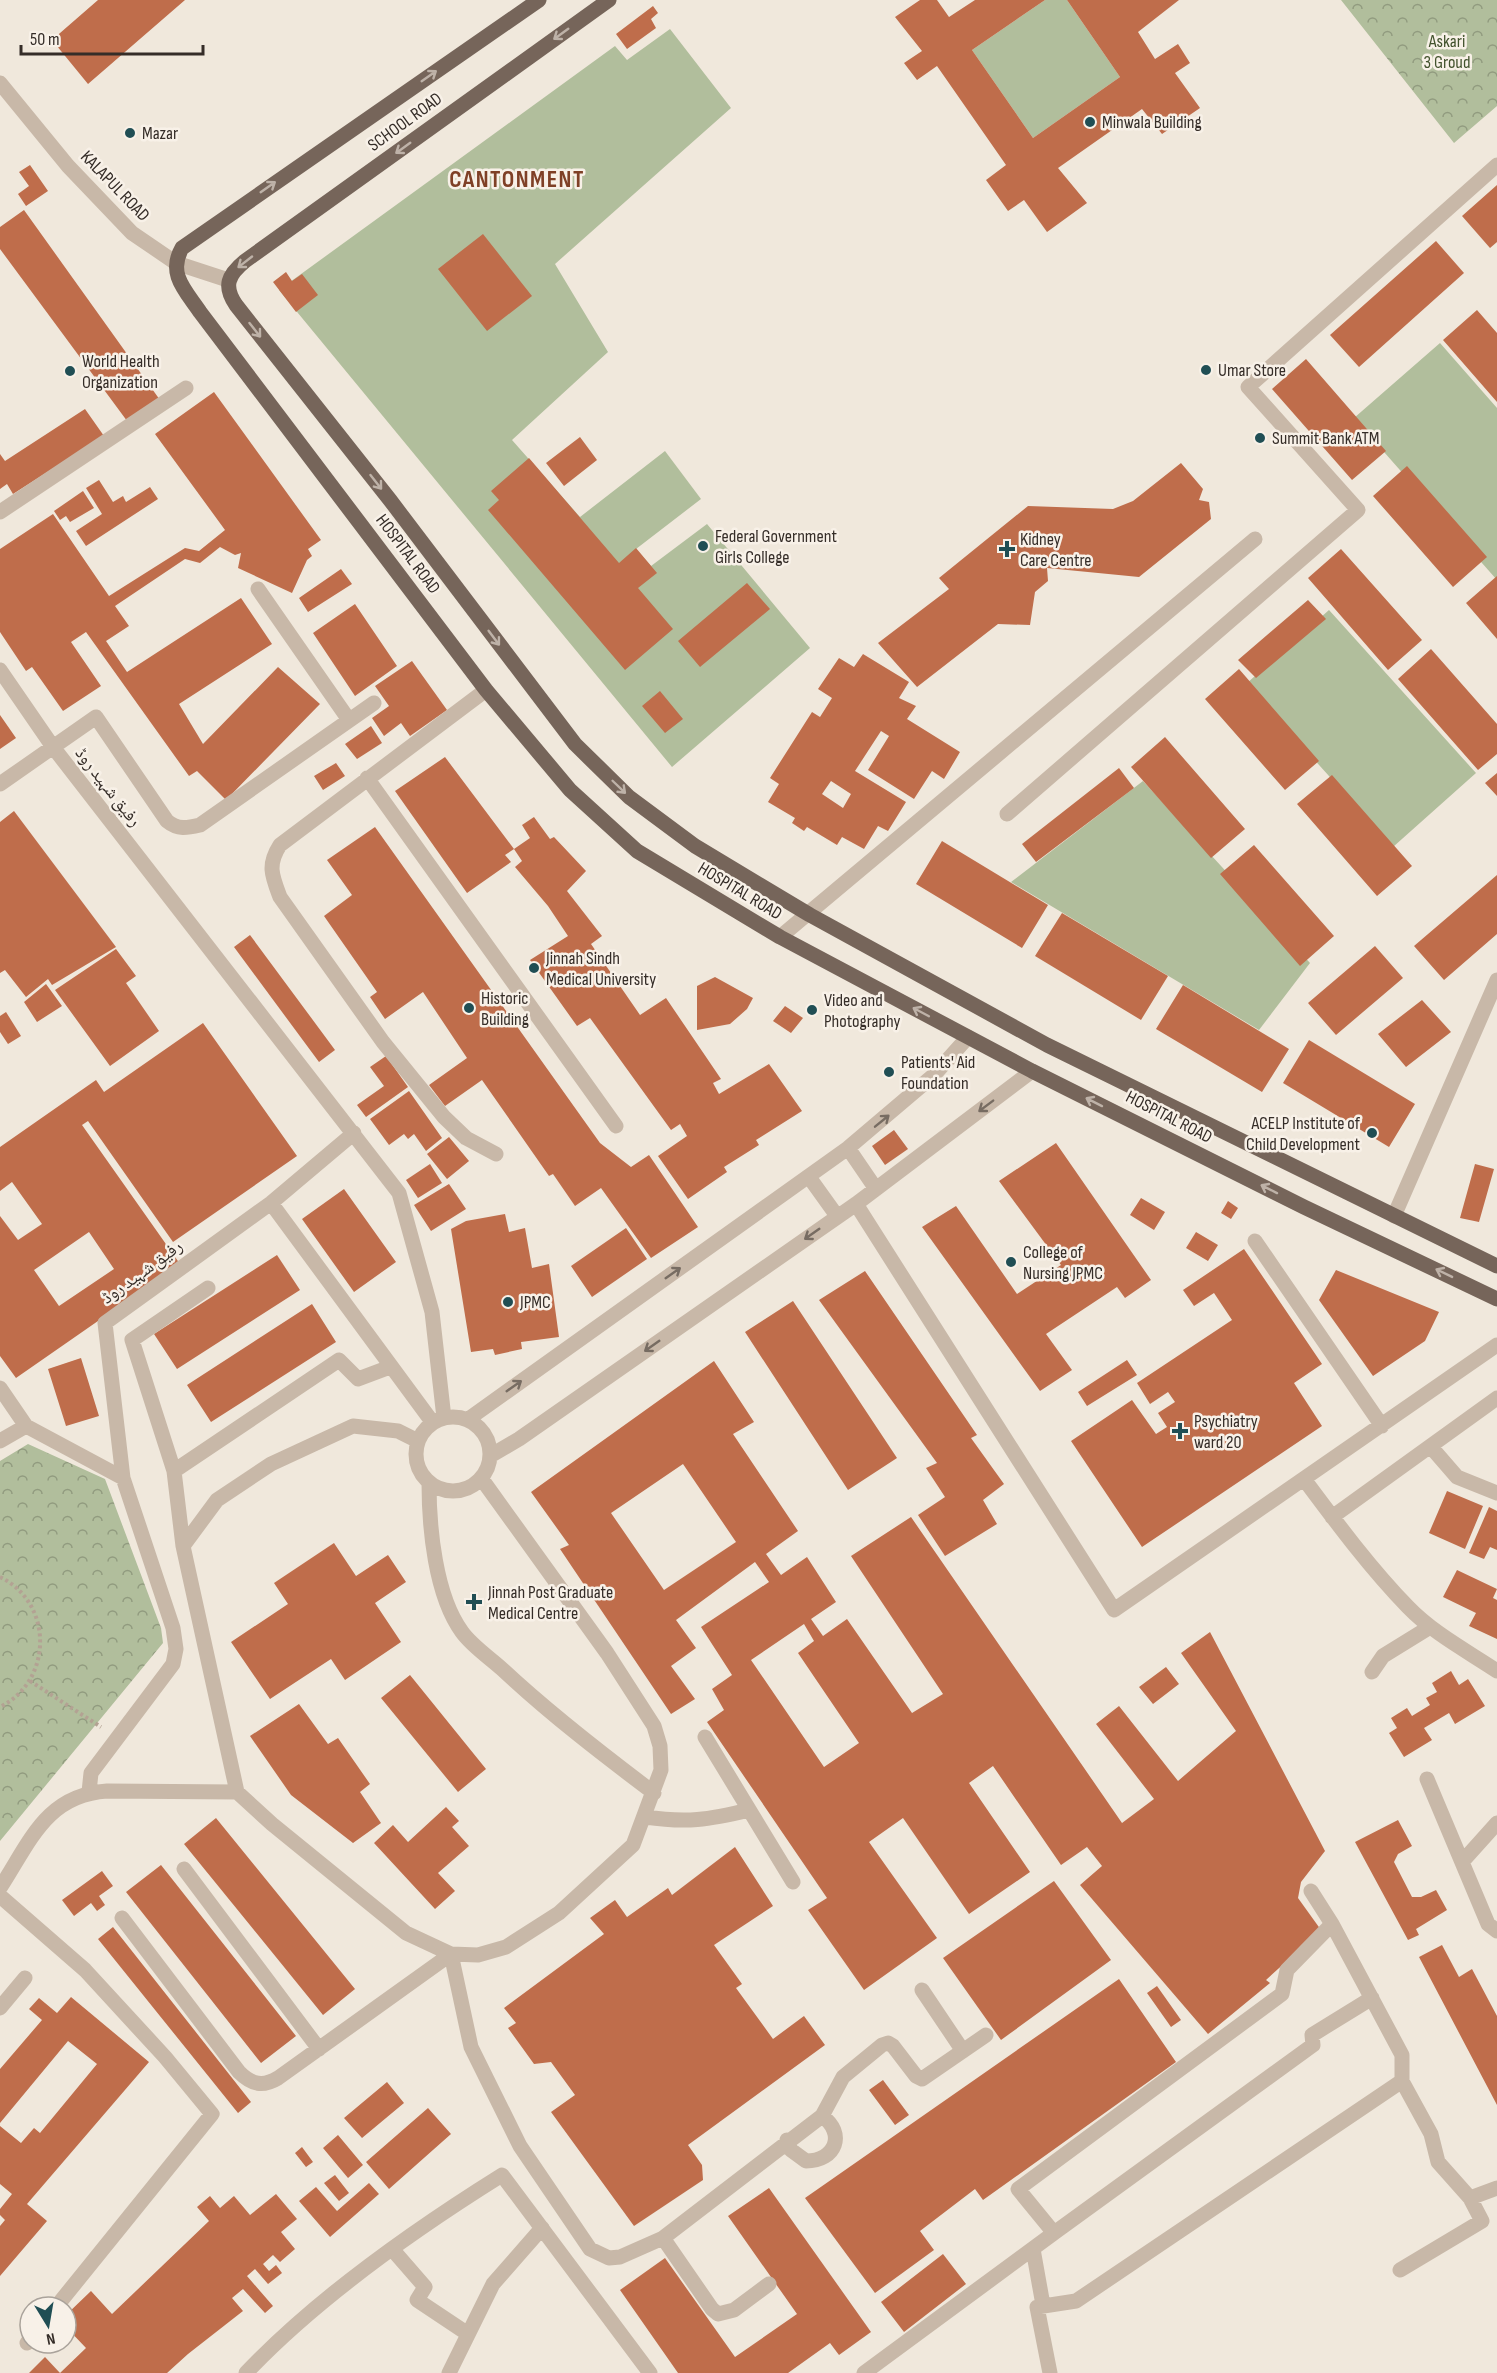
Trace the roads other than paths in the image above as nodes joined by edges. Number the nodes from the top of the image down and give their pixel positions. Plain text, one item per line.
1 (539, 0) edge
2 (609, 0) edge
3 (0, 83) edge
4 (1497, 165) edge
5 (176, 262) junction
6 (228, 280) junction
7 (186, 388) dead end
8 (0, 512) edge
9 (1255, 539) dead end
10 (258, 589) dead end
11 (0, 670) edge
12 (486, 690) junction
13 (374, 703) dead end
14 (349, 720) junction
15 (53, 747) junction
16 (367, 778) junction
17 (0, 784) edge
18 (1007, 814) dead end
19 (810, 915) junction
20 (780, 937) junction
21 (1497, 980) edge
22 (968, 1036) junction
23 (1032, 1071) junction
24 (616, 1126) dead end
25 (354, 1133) junction
26 (848, 1148) junction
27 (496, 1154) dead end
28 (809, 1177) junction
29 (876, 1189) junction
30 (271, 1203) junction
31 (856, 1204) junction
32 (837, 1216) junction
33 (1394, 1216) junction
34 (1255, 1241) dead end
35 (1497, 1266) edge
36 (208, 1288) dead end
37 (1497, 1299) edge
38 (1497, 1345) edge
39 (390, 1367) junction
40 (0, 1388) edge
41 (1497, 1398) edge
42 (467, 1420) junction
43 (438, 1421) junction
44 (26, 1426) junction
45 (1382, 1426) junction
46 (418, 1440) junction
47 (0, 1441) edge
48 (1431, 1447) junction
49 (490, 1456) junction
50 (174, 1471) junction
51 (123, 1478) junction
52 (481, 1478) junction
53 (1304, 1479) junction
54 (429, 1483) junction
55 (1495, 1488) edge
56 (1332, 1517) junction
57 (183, 1546) junction
58 (1430, 1627) junction
59 (1497, 1671) edge
60 (1372, 1672) dead end
61 (705, 1737) dead end
62 (1427, 1779) dead end
63 (89, 1792) junction
64 (237, 1792) junction
65 (654, 1793) junction
66 (749, 1810) junction
67 (645, 1816) junction
68 (1497, 1823) edge
69 (1462, 1862) junction
70 (184, 1869) dead end
71 (793, 1882) dead end
72 (0, 1888) edge
73 (1311, 1891) dead end
74 (0, 1896) edge
75 (122, 1918) dead end
76 (1332, 1924) junction
77 (1497, 1931) edge
78 (450, 1954) junction
79 (24, 1978) dead end
80 (922, 1990) dead end
81 (1372, 1998) junction
82 (0, 2008) edge
83 (986, 2035) dead end
84 (319, 2049) junction
85 (963, 2051) junction
86 (1402, 2081) junction
87 (822, 2116) junction
88 (787, 2140) junction
89 (1497, 2188) edge
90 (1470, 2198) junction
91 (542, 2228) junction
92 (1054, 2233) junction
93 (663, 2238) junction
94 (392, 2249) junction
95 (1033, 2249) junction
96 (1400, 2270) dead end
97 (769, 2284) dead end
98 (66, 2295) edge
99 (1043, 2305) junction
100 (468, 2334) junction
101 (246, 2373) edge
102 (449, 2373) edge
103 (650, 2373) edge
104 (864, 2373) edge
105 (1050, 2373) edge

5 -> 1 main road, SCHOOL ROAD
2 -> 6 main road, SCHOOL ROAD
3 - 5 street, KALAPUL ROAD
4 - 18 street
5 - 6 street, KALAPUL ROAD
5 - 12 main road, HOSPITAL ROAD
6 -> 19 main road, HOSPITAL ROAD
7 - 8 street
9 - 19 street
10 - 14 street
11 - 15 street, رفیق شہید روڈ
12 - 16 street
12 - 20 main road, HOSPITAL ROAD
13 - 14 street
14 - 15 street
15 - 17 street, رفیق شہید روڈ
15 - 25 street, رفیق شہید روڈ
16 - 24 street
16 - 27 street
19 - 20 street
19 - 33 main road, HOSPITAL ROAD
22 -> 20 main road, HOSPITAL ROAD
21 - 33 street
22 - 23 main road, HOSPITAL ROAD
26 -> 22 street
23 -> 29 street
37 -> 23 main road, HOSPITAL ROAD
25 - 30 street, رفیق شہید روڈ
25 - 43 street, رفیق شہید روڈ
26 - 28 street
26 - 29 street
28 - 32 street
42 -> 28 street
29 - 31 street
30 - 39 street
30 - 51 street, رفیق شہید روڈ
31 - 32 street
31 - 53 street
32 -> 49 street
33 - 35 main road, HOSPITAL ROAD
34 - 45 street
36 - 50 street
38 - 45 street
39 - 43 street
39 - 50 street
40 - 44 street
41 - 48 street
42 - 43 street
42 - 49 street
43 - 46 street
44 - 47 street
44 - 51 street
45 - 53 street
46 - 54 street
46 - 57 street
48 - 55 street
48 - 56 street
49 - 52 street
50 - 57 street
51 - 63 street
52 - 54 street
52 - 65 street
53 - 56 street
54 - 65 street
56 - 58 street
57 - 64 street
58 - 59 street
58 - 60 street
61 - 66 street
62 - 69 street
63 - 64 street
63 - 72 street
64 - 78 street
65 - 67 street
66 - 67 street
66 - 71 street
67 - 78 street
68 - 69 street
69 - 77 street
70 - 84 street
73 - 76 street
74 - 98 street
75 - 84 street
76 - 81 street
76 - 92 street
78 - 84 street
78 - 93 street
79 - 82 street
80 - 85 street
81 - 86 street
81 - 92 street
83 - 85 street
85 - 87 street
86 - 90 street
86 - 99 street
87 - 88 street
87 - 88 street
88 - 93 street
89 - 90 street
90 - 96 street
91 - 94 street
91 - 100 street
91 - 103 street
92 - 95 street
93 - 97 street
94 - 100 street
94 - 101 street
95 - 99 street
95 - 104 street
99 - 105 street
100 - 102 street

